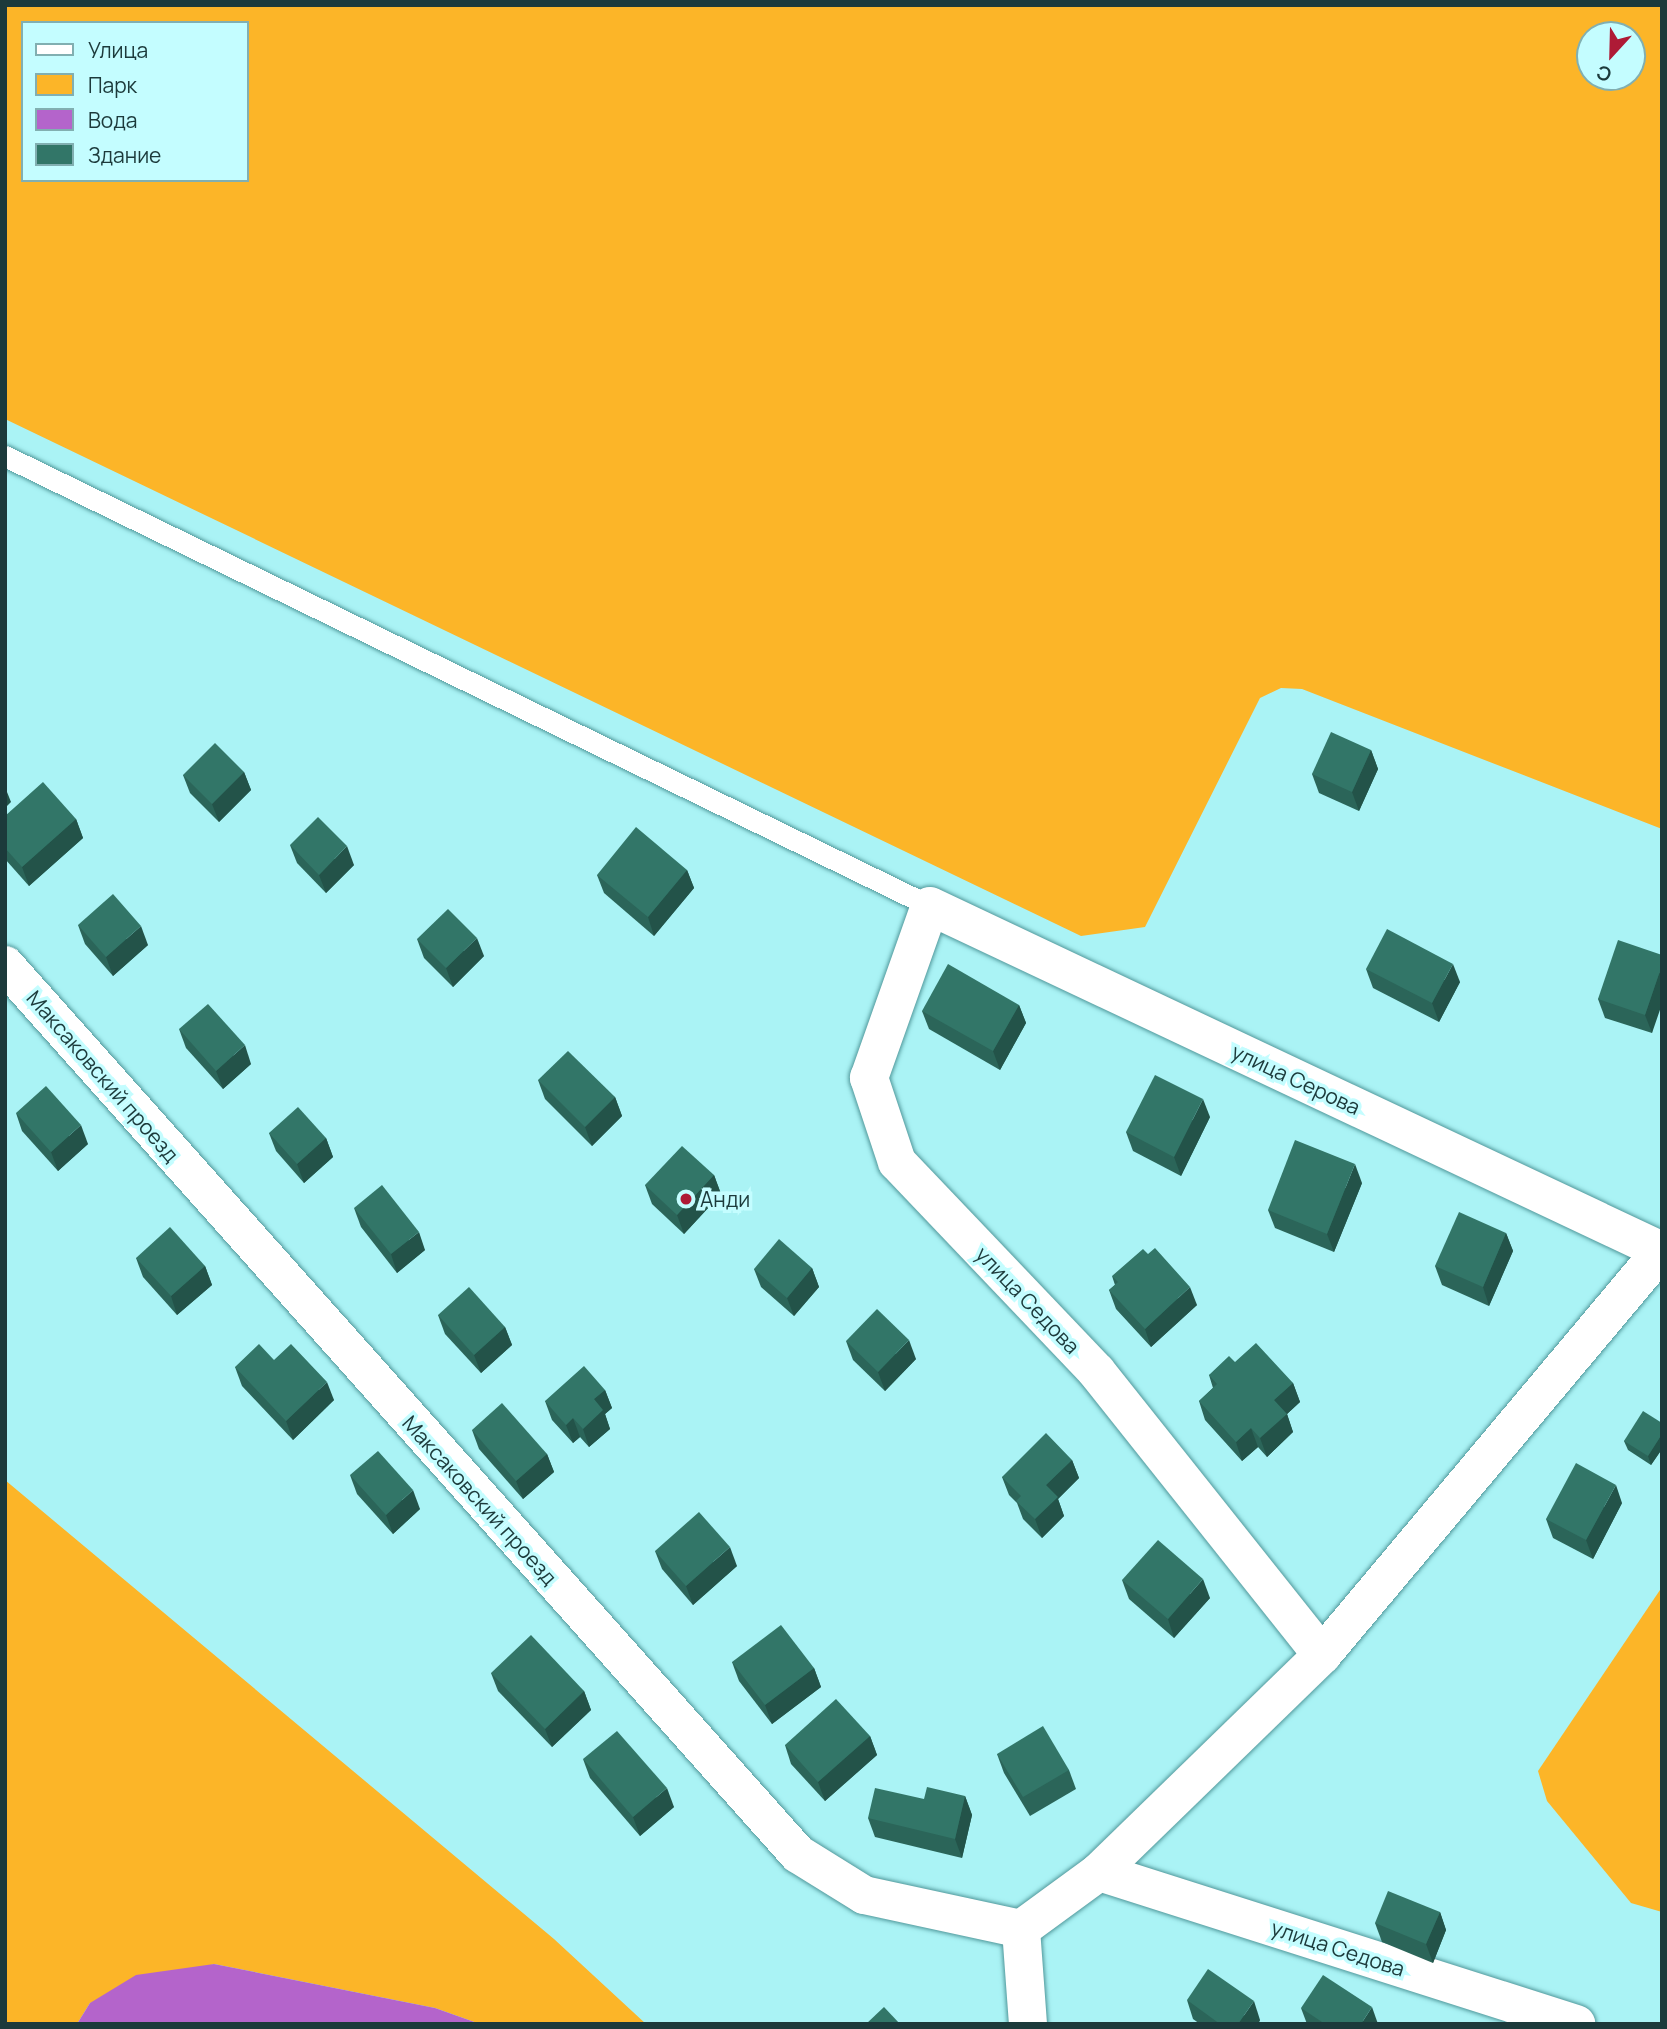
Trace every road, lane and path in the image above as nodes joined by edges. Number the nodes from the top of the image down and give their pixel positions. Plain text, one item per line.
1 (5, 456) edge
2 (930, 906) junction
3 (5, 965) edge
4 (1662, 1251) edge
5 (1322, 1655) junction
6 (1099, 1872) junction
7 (1021, 1928) junction
8 (1028, 2024) edge
9 (1576, 2024) edge

1 - 2 lane
2 - 4 street, улица Серова
2 - 5 street, улица Седова
3 - 7 street, Максаковский проезд
4 - 5 street
5 - 6 street
6 - 7 street
6 - 9 street, улица Седова
7 - 8 street

